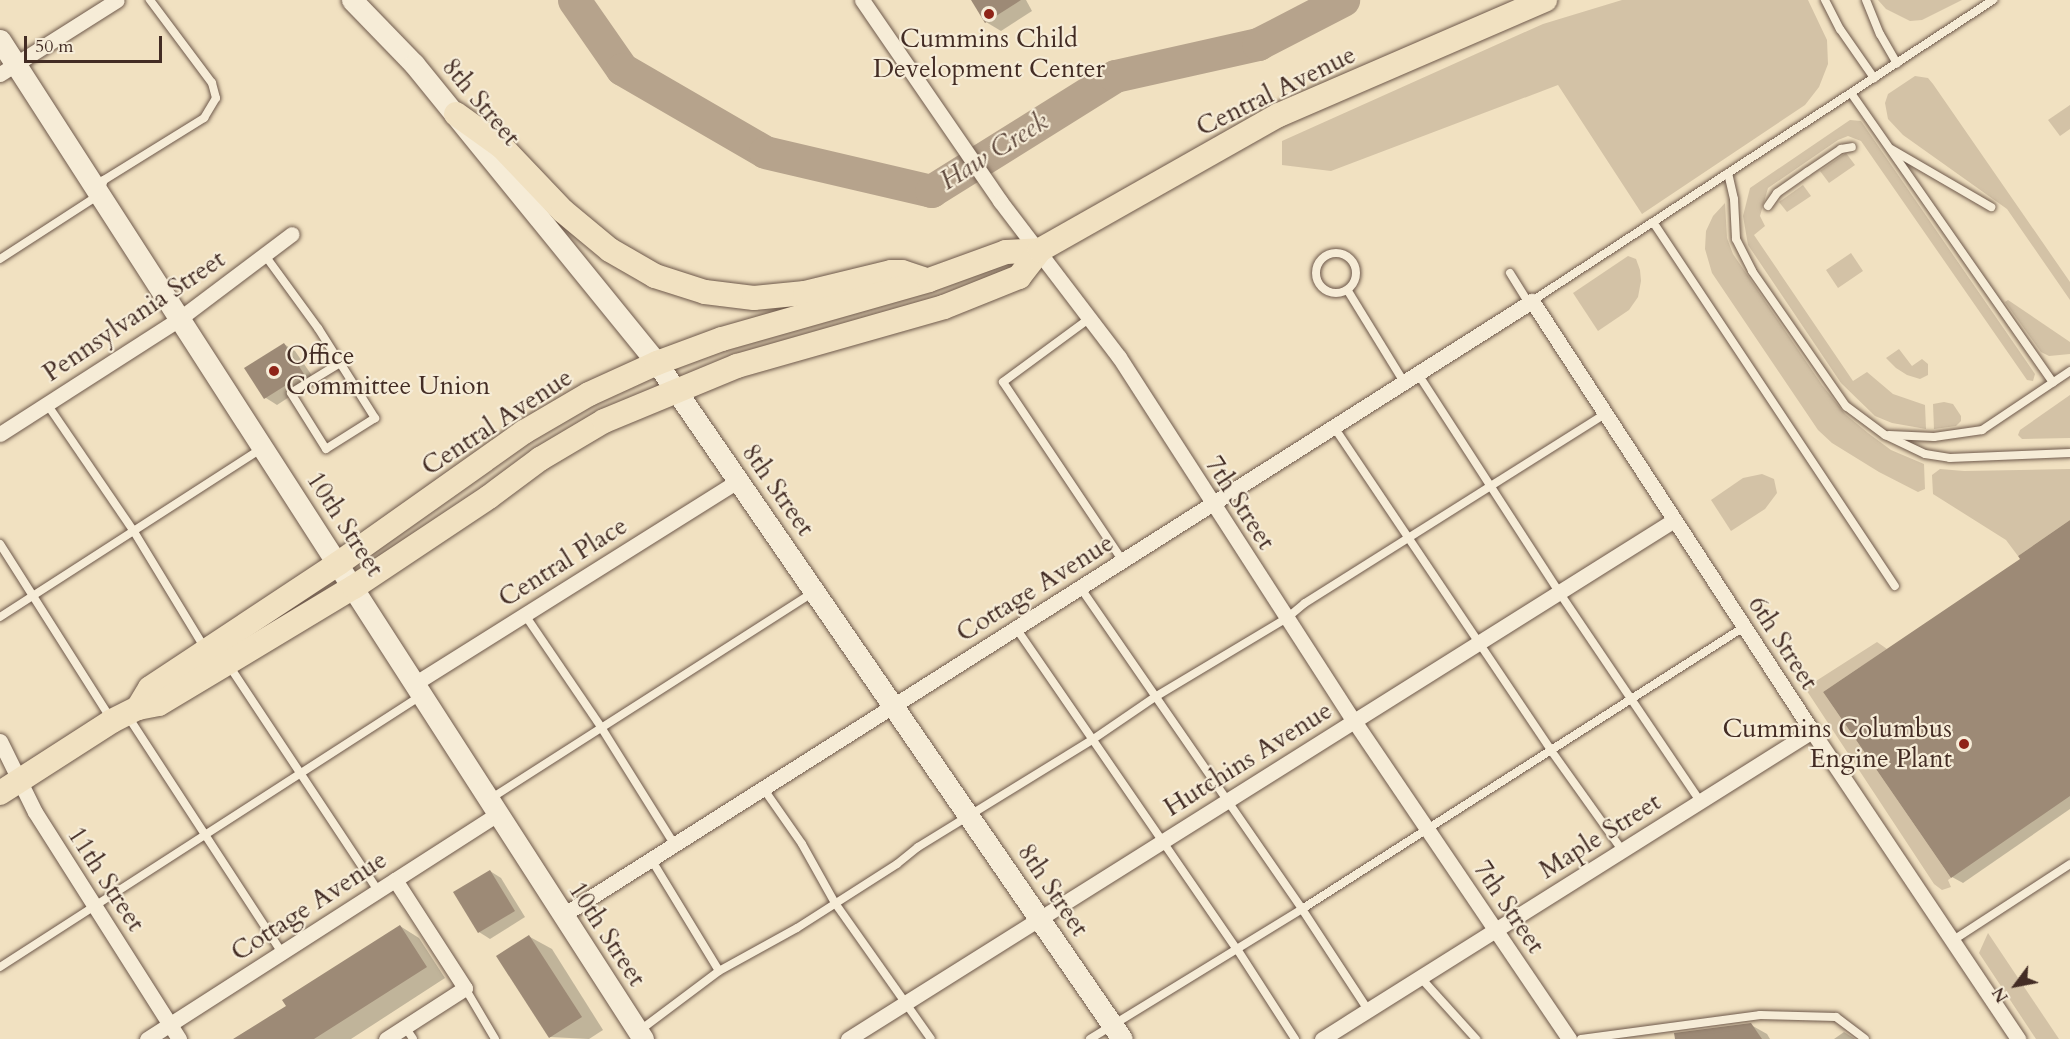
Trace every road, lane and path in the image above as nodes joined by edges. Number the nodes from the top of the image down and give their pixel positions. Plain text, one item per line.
1 (117, 0) edge
2 (150, 0) edge
3 (352, 0) edge
4 (862, 0) edge
5 (1545, 0) edge
6 (1825, 0) edge
7 (1866, 0) edge
8 (1993, 0) edge
9 (0, 40) edge
10 (1897, 63) junction
11 (8, 69) edge
12 (1874, 78) junction
13 (1851, 93) junction
14 (456, 114) junction
15 (1852, 147) dead end
16 (1889, 148) junction
17 (1728, 173) junction
18 (99, 195) junction
19 (1768, 206) dead end
20 (1991, 207) dead end
21 (1653, 222) junction
22 (292, 234) dead end
23 (1040, 250) junction
24 (264, 254) junction
25 (0, 259) edge
26 (1510, 273) dead end
27 (929, 280) junction
28 (1348, 291) junction
29 (1530, 302) junction
30 (1089, 318) junction
31 (179, 320) junction
32 (340, 363) junction
33 (657, 363) junction
34 (2070, 371) edge
35 (1418, 374) junction
36 (1404, 382) junction
37 (2053, 383) junction
38 (676, 390) junction
39 (47, 404) junction
40 (1605, 414) junction
41 (1334, 427) junction
42 (0, 434) edge
43 (1885, 435) junction
44 (262, 448) junction
45 (2070, 453) edge
46 (738, 481) junction
47 (1491, 486) junction
48 (1212, 504) junction
49 (1674, 520) junction
50 (133, 530) junction
51 (1409, 539) junction
52 (0, 544) edge
53 (1123, 561) junction
54 (339, 563) junction
55 (1895, 586) dead end
56 (354, 587) junction
57 (1080, 587) junction
58 (815, 592) junction
59 (1559, 592) junction
60 (33, 596) junction
61 (525, 615) junction
62 (0, 617) edge
63 (1287, 618) junction
64 (1744, 627) junction
65 (1016, 628) junction
66 (1479, 642) junction
67 (217, 657) junction
68 (417, 690) junction
69 (1155, 697) junction
70 (1632, 698) junction
71 (893, 705) junction
72 (126, 714) junction
73 (1354, 721) junction
74 (601, 727) junction
75 (1812, 731) junction
76 (1092, 740) junction
77 (0, 741) edge
78 (1550, 749) junction
79 (300, 774) junction
80 (10, 786) edge
81 (763, 788) junction
82 (1226, 801) junction
83 (1700, 801) junction
84 (493, 807) junction
85 (969, 816) junction
86 (1426, 827) junction
87 (206, 836) junction
88 (1161, 842) junction
89 (674, 844) junction
90 (1622, 850) junction
91 (651, 859) junction
92 (2070, 864) edge
93 (395, 880) junction
94 (378, 891) junction
95 (835, 903) junction
96 (94, 906) junction
97 (1302, 909) junction
98 (563, 915) junction
99 (1039, 918) junction
100 (1496, 930) junction
101 (1952, 941) junction
102 (1237, 949) junction
103 (282, 953) junction
104 (0, 967) edge
105 (719, 971) junction
106 (1420, 977) junction
107 (465, 988) junction
108 (907, 1002) junction
109 (1368, 1010) junction
110 (170, 1024) junction
111 (1117, 1032) edge
112 (409, 1033) edge
113 (640, 1035) edge
114 (147, 1039) edge
115 (179, 1039) edge
116 (386, 1039) edge
117 (495, 1039) edge
118 (848, 1039) edge
119 (931, 1039) edge
120 (1090, 1039) edge
121 (1295, 1039) edge
122 (1322, 1039) edge
123 (1476, 1039) edge
124 (1569, 1039) edge
125 (1581, 1039) edge
126 (1865, 1039) edge
127 (2018, 1039) edge

1 - 11 street
2 - 18 lane
3 - 14 street, 8th Street
4 - 23 street, 7th Street
5 - 23 main road, Central Avenue
6 - 12 lane
7 - 10 lane
8 - 10 lane
9 - 11 street, 10th Street
10 - 12 lane
11 - 18 street, 10th Street
12 - 13 lane
13 - 16 lane
13 - 17 lane
14 - 27 main road
14 - 33 street, 8th Street
15 - 19 lane
16 - 20 lane
16 - 37 lane
17 - 21 lane
17 - 43 lane
18 - 25 lane
18 - 31 street, 10th Street
21 - 29 lane
21 - 55 lane
22 - 24 street, Pennsylvania Street
23 - 27 main road, Central Avenue
23 - 30 street, 7th Street
23 - 38 main road, Central Avenue
24 - 31 street, Pennsylvania Street
24 - 32 lane
26 - 29 lane
27 - 33 main road, Central Avenue
28 - 28 lane
28 - 36 lane
29 - 35 street, Cottage Avenue
29 - 40 street, 6th Street
30 - 48 street, 7th Street
30 - 53 lane
31 - 39 street, Pennsylvania Street
31 - 44 street, 10th Street
32 - 32 lane
33 - 38 street, 8th Street
33 - 54 main road, Central Avenue
34 - 37 lane
35 - 36 street, Cottage Avenue
35 - 47 lane
36 - 41 street, Cottage Avenue
37 - 43 lane
38 - 46 street, 8th Street
38 - 56 main road, Central Avenue
39 - 42 street, Pennsylvania Street
39 - 50 lane
40 - 47 lane
40 - 49 street, 6th Street
41 - 48 street, Cottage Avenue
41 - 51 lane
43 - 45 lane
44 - 50 lane
44 - 54 street, 10th Street
46 - 58 street, 8th Street
46 - 61 street, Central Place
47 - 51 lane
47 - 59 lane
48 - 53 street, Cottage Avenue
48 - 63 street, 7th Street
49 - 59 street, Hutchins Avenue
49 - 64 street, 6th Street
50 - 60 lane
50 - 67 lane
51 - 63 lane
51 - 66 lane
52 - 60 lane
53 - 57 street, Cottage Avenue
54 - 56 street, 10th Street
54 - 67 main road, Central Avenue
56 - 67 main road, Central Avenue
56 - 68 street, 10th Street
57 - 65 street, Cottage Avenue
57 - 69 lane
58 - 71 street, 8th Street
58 - 74 lane
59 - 66 street, Hutchins Avenue
59 - 70 lane
60 - 62 lane
60 - 72 lane
61 - 68 street, Central Place
61 - 74 lane
63 - 69 lane
63 - 73 street, 7th Street
64 - 70 lane
64 - 75 street, 6th Street
65 - 71 street, Cottage Avenue
65 - 76 lane
66 - 73 street, Hutchins Avenue
66 - 78 lane
67 - 72 main road, Central Avenue
67 - 79 lane
68 - 79 lane
68 - 84 street, 10th Street
69 - 76 lane
69 - 82 lane
70 - 78 lane
70 - 83 lane
71 - 81 street, Cottage Avenue
71 - 85 street, 8th Street
72 - 80 main road, Central Avenue
72 - 87 lane
73 - 82 street, Hutchins Avenue
73 - 86 street, 7th Street
74 - 84 lane
74 - 89 lane
75 - 83 street, Maple Street
75 - 101 street, 6th Street
76 - 85 lane
76 - 88 lane
77 - 80 street, 11th Street
78 - 86 lane
78 - 90 lane
79 - 87 lane
79 - 94 lane
80 - 96 street, 11th Street
81 - 89 street, Cottage Avenue
81 - 95 lane
82 - 88 street, Hutchins Avenue
82 - 97 lane
83 - 90 street, Maple Street
84 - 93 street, Cottage Avenue
84 - 98 street, 10th Street
85 - 95 lane
85 - 99 street, 8th Street
86 - 97 lane
86 - 100 street, 7th Street
87 - 96 lane
87 - 103 lane
88 - 99 street, Hutchins Avenue
88 - 102 lane
89 - 91 street, Cottage Avenue
90 - 100 street, Maple Street
91 - 98 street, Cottage Avenue
91 - 105 lane
92 - 101 lane
93 - 94 street, Cottage Avenue
93 - 107 street
94 - 103 street, Cottage Avenue
95 - 105 lane
95 - 108 lane
96 - 104 lane
96 - 110 street, 11th Street
97 - 102 lane
97 - 109 lane
98 - 113 street, 10th Street
99 - 108 street, Hutchins Avenue
99 - 111 street, 8th Street
100 - 106 street, Maple Street
100 - 124 street, 7th Street
101 - 127 street, 6th Street
102 - 111 lane
102 - 121 lane
103 - 110 street, Cottage Avenue
105 - 113 lane
106 - 109 street, Maple Street
106 - 123 lane
107 - 112 street
107 - 117 lane
108 - 118 street, Hutchins Avenue
108 - 119 lane
109 - 122 street, Maple Street
110 - 114 street, Cottage Avenue
110 - 115 street, 11th Street
111 - 120 lane
112 - 116 street
125 - 126 lane

